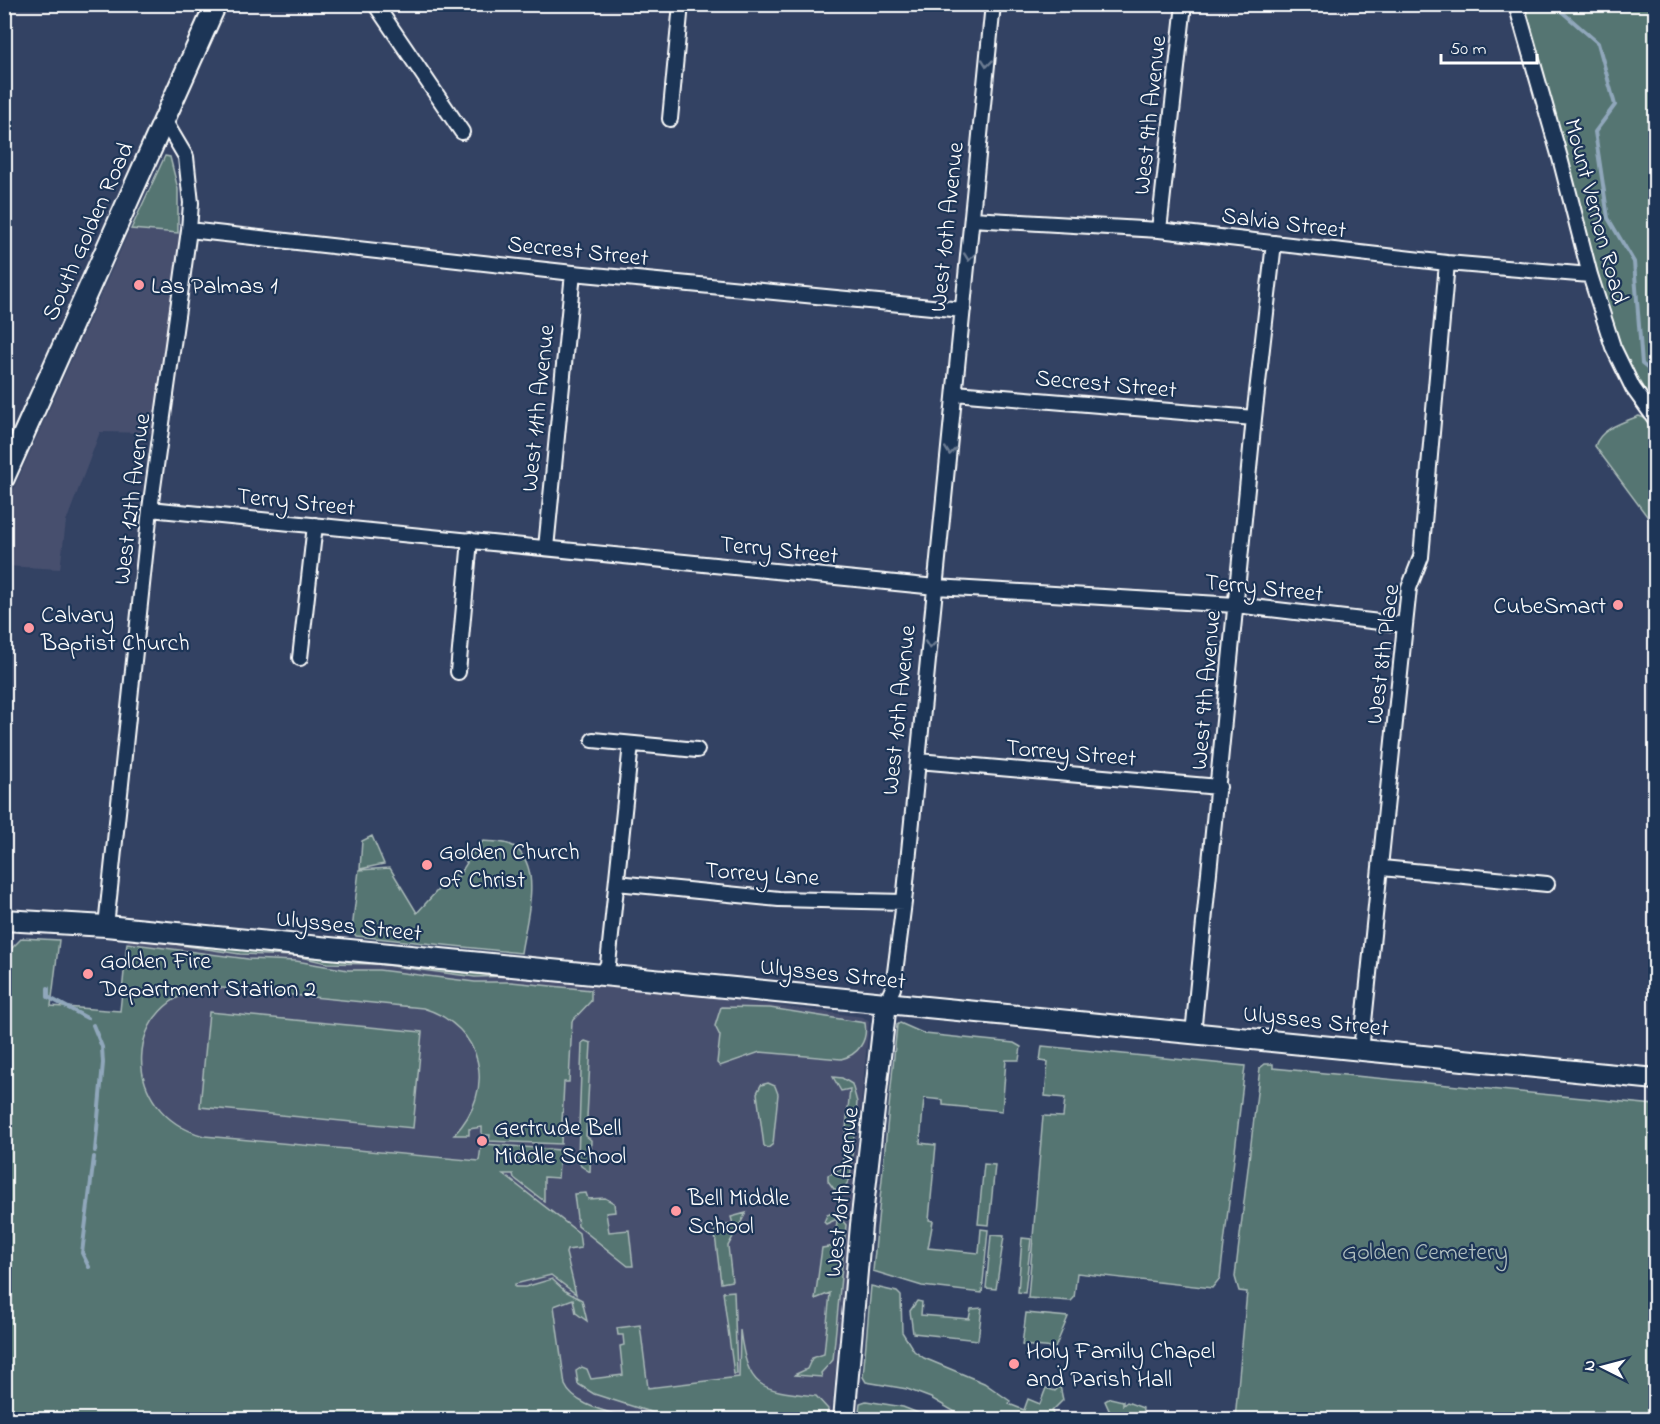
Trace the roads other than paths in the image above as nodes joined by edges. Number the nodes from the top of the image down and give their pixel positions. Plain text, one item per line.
1 (216, 4) edge
2 (375, 4) edge
3 (681, 4) edge
4 (993, 4) edge
5 (1185, 4) edge
6 (1516, 4) edge
7 (670, 119) dead end
8 (164, 120) junction
9 (462, 132) dead end
10 (972, 219) junction
11 (189, 230) junction
12 (1159, 230) junction
13 (1274, 243) junction
14 (1447, 263) junction
15 (573, 273) junction
16 (1590, 275) junction
17 (963, 310) junction
18 (955, 393) junction
19 (1254, 418) junction
20 (1656, 420) edge
21 (4, 478) edge
22 (150, 508) junction
23 (315, 525) junction
24 (470, 540) junction
25 (546, 548) junction
26 (936, 587) junction
27 (1236, 605) junction
28 (1405, 625) junction
29 (300, 658) dead end
30 (458, 672) dead end
31 (593, 740) dead end
32 (631, 744) junction
33 (697, 750) dead end
34 (918, 761) junction
35 (1219, 787) junction
36 (1382, 868) junction
37 (617, 883) junction
38 (1547, 884) dead end
39 (904, 902) junction
40 (4, 920) edge
41 (106, 926) junction
42 (605, 970) junction
43 (886, 1003) junction
44 (1193, 1034) junction
45 (1361, 1050) junction
46 (1656, 1079) edge
47 (844, 1419) edge

1 - 8 street, South Golden Road
2 - 9 street
3 - 7 street
4 -> 10 street, West 10th Avenue
5 - 12 street, West 9th Avenue
6 - 16 street, Mount Vernon Road
8 - 11 street, West 12th Avenue
8 - 21 street, South Golden Road
10 - 12 street, Salvia Street
10 -> 17 street, West 10th Avenue
11 - 15 street, Secrest Street
11 - 22 street, West 12th Avenue
12 - 13 street, Salvia Street
13 - 14 street, Salvia Street
13 - 19 street, West 9th Avenue
14 - 16 street, Salvia Street
14 - 28 street, West 8th Place
15 - 17 street, Secrest Street
15 - 25 street, West 11th Avenue
16 - 20 street, Mount Vernon Road
17 - 18 street, West 10th Avenue
18 - 19 street, Secrest Street
18 -> 26 street, West 10th Avenue
19 - 27 street, West 9th Avenue
22 - 23 street, Terry Street
22 - 41 street, West 12th Avenue
23 - 24 street, Terry Street
23 - 29 street
24 - 25 street, Terry Street
24 - 30 street
25 - 26 street, Terry Street
26 - 27 street, Terry Street
26 -> 34 street, West 10th Avenue
27 - 28 street, Terry Street
27 - 35 street, West 9th Avenue
28 - 36 street, West 8th Place
31 - 32 street
32 - 33 street
32 - 37 street
34 - 35 street, Torrey Street
34 - 39 street, West 10th Avenue
35 - 44 street, West 9th Avenue
36 - 38 street
36 - 45 street, West 8th Place
37 - 39 street, Torrey Lane
37 - 42 street
39 - 43 street, West 10th Avenue
40 - 41 street, Ulysses Street
41 - 42 street, Ulysses Street
42 - 43 street, Ulysses Street
43 - 44 street, Ulysses Street
43 - 47 street, West 10th Avenue
44 - 45 street, Ulysses Street
45 - 46 street, Ulysses Street

